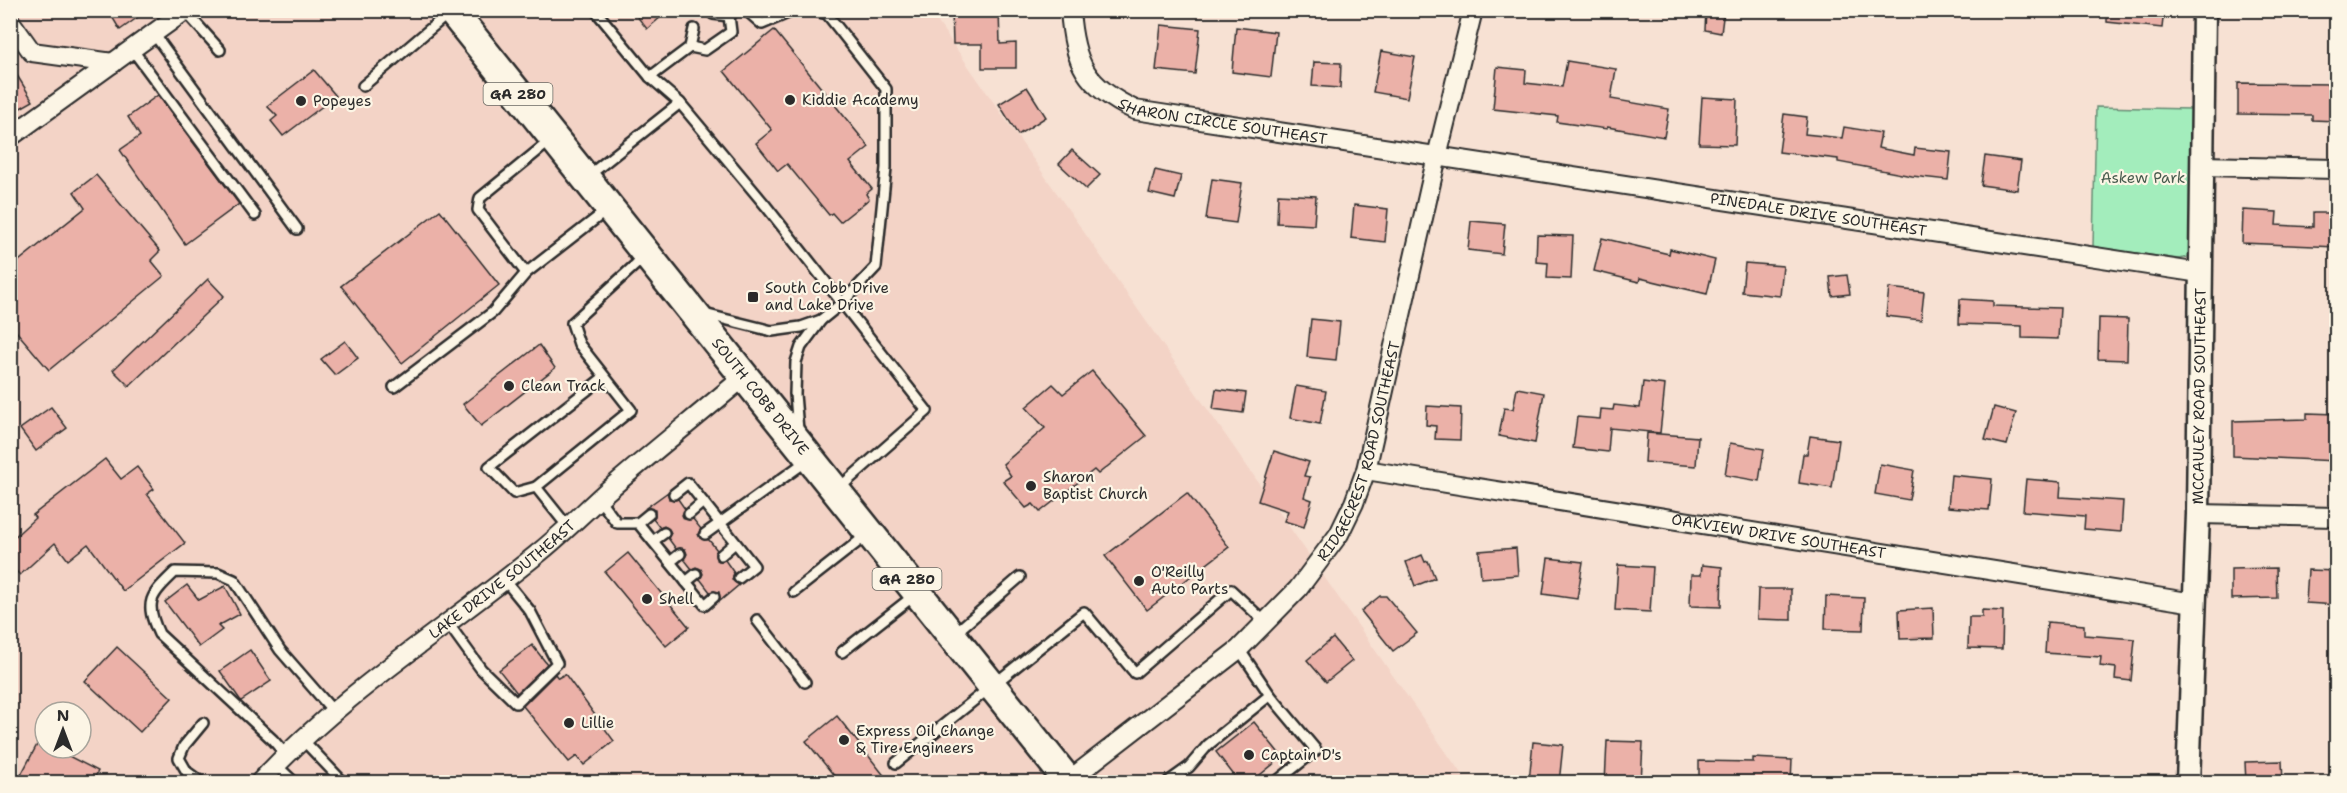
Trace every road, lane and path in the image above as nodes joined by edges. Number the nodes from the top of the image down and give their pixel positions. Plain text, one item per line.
1 (595, 10) edge
2 (746, 10) edge
3 (795, 10) edge
4 (812, 10) edge
5 (1070, 10) edge
6 (1473, 10) edge
7 (2204, 10) edge
8 (185, 11) edge
9 (451, 11) edge
10 (733, 13) edge
11 (713, 14) dead end
12 (10, 21) edge
13 (694, 29) dead end
14 (154, 34) junction
15 (690, 47) junction
16 (132, 49) junction
17 (220, 50) dead end
18 (113, 63) junction
19 (650, 76) junction
20 (363, 86) dead end
21 (680, 103) junction
22 (10, 137) edge
23 (553, 138) junction
24 (1437, 156) junction
25 (2201, 166) junction
26 (2337, 170) edge
27 (586, 178) junction
28 (610, 208) junction
29 (255, 215) dead end
30 (297, 229) dead end
31 (646, 254) junction
32 (526, 273) junction
33 (2200, 273) junction
34 (842, 303) junction
35 (692, 310) junction
36 (821, 320) junction
37 (745, 376) junction
38 (604, 377) junction
39 (394, 387) dead end
40 (805, 451) junction
41 (1365, 470) junction
42 (536, 487) junction
43 (836, 490) junction
44 (674, 494) dead end
45 (599, 499) junction
46 (703, 502) junction
47 (689, 513) dead end
48 (649, 514) dead end
49 (2198, 514) junction
50 (2337, 518) edge
51 (638, 523) junction
52 (719, 523) junction
53 (568, 526) junction
54 (664, 533) dead end
55 (870, 533) junction
56 (705, 534) dead end
57 (653, 541) junction
58 (735, 543) junction
59 (680, 554) dead end
60 (721, 555) dead end
61 (670, 562) junction
62 (696, 574) dead end
63 (1020, 577) dead end
64 (504, 579) junction
65 (739, 579) dead end
66 (686, 582) junction
67 (794, 592) dead end
68 (918, 592) junction
69 (714, 597) dead end
70 (2194, 603) junction
71 (757, 620) dead end
72 (447, 622) junction
73 (1265, 622) junction
74 (952, 636) junction
75 (1239, 649) junction
76 (842, 652) dead end
77 (805, 682) dead end
78 (993, 687) junction
79 (1270, 695) junction
80 (334, 712) junction
81 (204, 723) dead end
82 (303, 740) junction
83 (281, 760) junction
84 (896, 764) dead end
85 (1069, 782) edge
86 (201, 783) edge
87 (260, 783) edge
88 (294, 783) edge
89 (343, 783) edge
90 (1168, 783) edge
91 (1276, 783) edge
92 (2188, 783) edge

1 - 19 lane
2 - 3 lane
4 - 34 lane
5 - 24 street, SHARON CIRCLE SOUTHEAST
6 - 24 street, RIDGECREST ROAD SOUTHEAST
7 - 25 street, MCCAULEY ROAD SOUTHEAST
8 - 14 street
8 - 17 lane
9 - 20 lane
9 - 23 main road, SOUTH COBB DRIVE / GA 280
10 - 11 lane
10 - 15 lane
12 - 18 street
13 - 15 lane
14 - 16 street
14 - 30 lane
15 - 19 lane
16 - 18 street
16 - 29 lane
18 - 22 street
19 - 21 lane
21 - 27 lane
21 - 34 lane
23 - 27 main road, SOUTH COBB DRIVE / GA 280
23 - 32 lane
24 - 33 street, PINEDALE DRIVE SOUTHEAST
24 - 41 street, RIDGECREST ROAD SOUTHEAST
25 - 26 street
25 - 33 street, MCCAULEY ROAD SOUTHEAST
27 - 28 main road, SOUTH COBB DRIVE / GA 280
28 - 31 main road, SOUTH COBB DRIVE / GA 280
28 - 32 lane
31 - 35 main road, SOUTH COBB DRIVE / GA 280
31 - 38 lane
32 - 39 lane
33 - 49 street, MCCAULEY ROAD SOUTHEAST
34 - 36 lane
34 - 43 lane
35 - 36 lane
35 - 37 main road, SOUTH COBB DRIVE / GA 280
36 - 40 lane
37 - 40 main road, SOUTH COBB DRIVE / GA 280
37 - 45 street, LAKE DRIVE SOUTHEAST
38 - 42 lane
38 - 42 lane
40 - 43 main road, SOUTH COBB DRIVE / GA 280
40 - 52 lane
41 - 70 street, OAKVIEW DRIVE SOUTHEAST
41 - 73 street, RIDGECREST ROAD SOUTHEAST
42 - 53 lane
43 - 55 main road, SOUTH COBB DRIVE / GA 280
44 - 46 lane
45 - 51 lane
45 - 53 street, LAKE DRIVE SOUTHEAST
46 - 47 lane
46 - 52 lane
48 - 51 lane
49 - 50 street
49 - 70 street, MCCAULEY ROAD SOUTHEAST
51 - 57 lane
52 - 56 lane
52 - 58 lane
53 - 64 street, LAKE DRIVE SOUTHEAST
54 - 57 lane
55 - 67 lane
55 - 68 main road, SOUTH COBB DRIVE / GA 280
57 - 61 lane
58 - 60 lane
58 - 65 lane
59 - 61 lane
61 - 66 lane
62 - 66 lane
63 - 74 lane
64 - 72 street, LAKE DRIVE SOUTHEAST
64 - 72 lane
66 - 69 lane
68 - 74 main road, SOUTH COBB DRIVE / GA 280
68 - 76 lane
70 - 92 street, MCCAULEY ROAD SOUTHEAST
71 - 77 lane
72 - 80 street, LAKE DRIVE SOUTHEAST
73 - 75 street, RIDGECREST ROAD SOUTHEAST
73 - 78 lane
74 - 78 main road, SOUTH COBB DRIVE / GA 280
75 - 79 lane
75 - 85 street, RIDGECREST ROAD SOUTHEAST
78 - 84 lane
78 - 85 main road, SOUTH COBB DRIVE / GA 280
79 - 90 lane
79 - 91 lane
80 - 82 street, LAKE DRIVE SOUTHEAST
80 - 83 lane
81 - 86 lane
82 - 83 street, LAKE DRIVE SOUTHEAST
82 - 89 lane
83 - 87 street, LAKE DRIVE SOUTHEAST
83 - 88 lane

